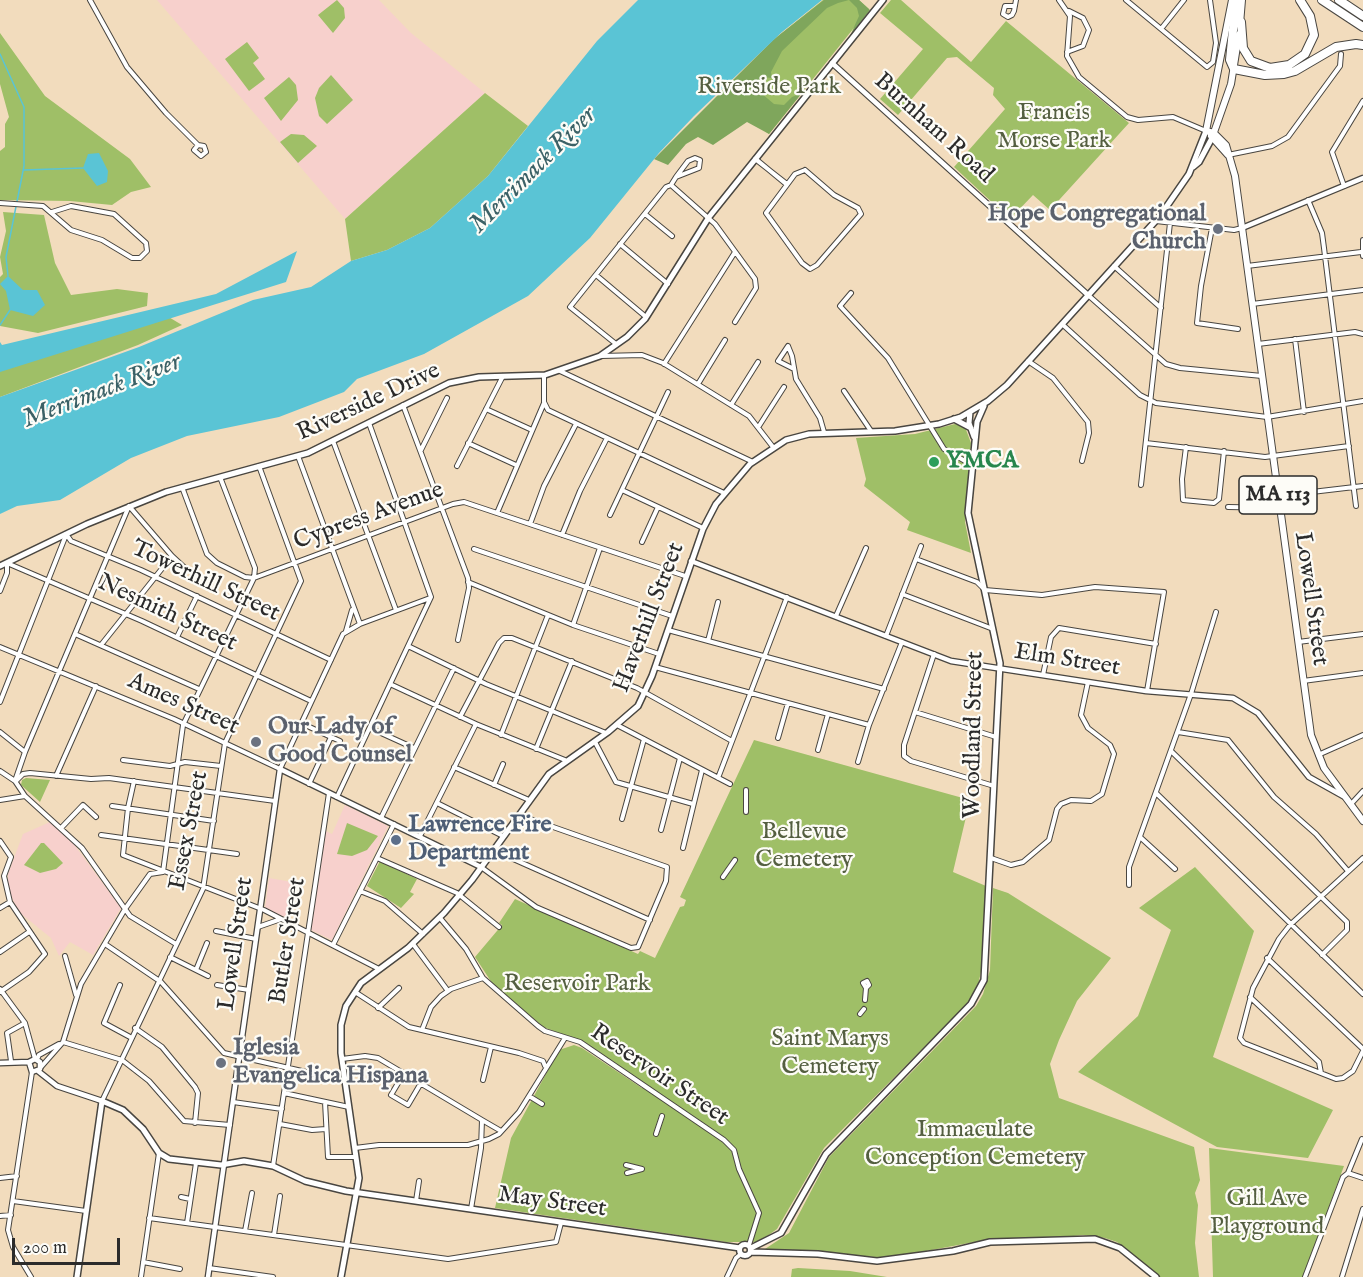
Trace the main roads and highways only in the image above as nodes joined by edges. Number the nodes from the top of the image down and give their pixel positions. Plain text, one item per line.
1 (883, 0) edge
2 (1234, 0) edge
3 (1242, 0) edge
4 (1300, 0) edge
5 (1322, 0) edge
6 (1339, 0) edge
7 (1363, 16) edge
8 (1241, 22) junction
9 (1363, 27) edge
10 (1363, 45) edge
11 (1234, 69) junction
12 (1206, 131) junction
13 (1213, 135) junction
14 (1193, 167) junction
15 (987, 402) junction
16 (970, 412) junction
17 (954, 419) junction
18 (977, 422) junction
19 (971, 428) junction
20 (975, 441) junction
21 (0, 566) edge
22 (1363, 821) edge
23 (159, 1153) joint
24 (358, 1193) junction
25 (750, 1248) junction
26 (741, 1251) junction
27 (77, 1277) edge
28 (341, 1277) edge
29 (1156, 1277) edge

1 - 21 main road, Riverside Drive
2 - 11 highway
2 - 12 main road
3 - 8 main road
4 - 8 highway
5 - 9 highway
6 - 7 highway
8 - 11 main road
10 - 11 highway
11 - 13 main road
12 - 13 main road
12 - 14 main road, Haverhill Street
13 - 14 main road, Haverhill Street
13 - 22 main road, Lowell Street / MA 113
14 - 15 main road, Haverhill Street
15 - 16 main road, Haverhill Street
15 - 18 main road, Woodland Street
16 - 17 main road, Haverhill Street
16 - 18 main road
16 - 19 main road, Woodland Street
17 - 19 main road
17 - 24 main road, Haverhill Street
18 - 20 main road, Woodland Street
19 - 20 main road, Woodland Street
20 - 25 main road, Woodland Street
23 - 24 main road, May Street
23 - 27 main road, Essex Street
24 - 26 main road, May Street
24 - 28 main road, Haverhill Street
25 - 26 main road
25 - 26 main road
25 - 29 main road

